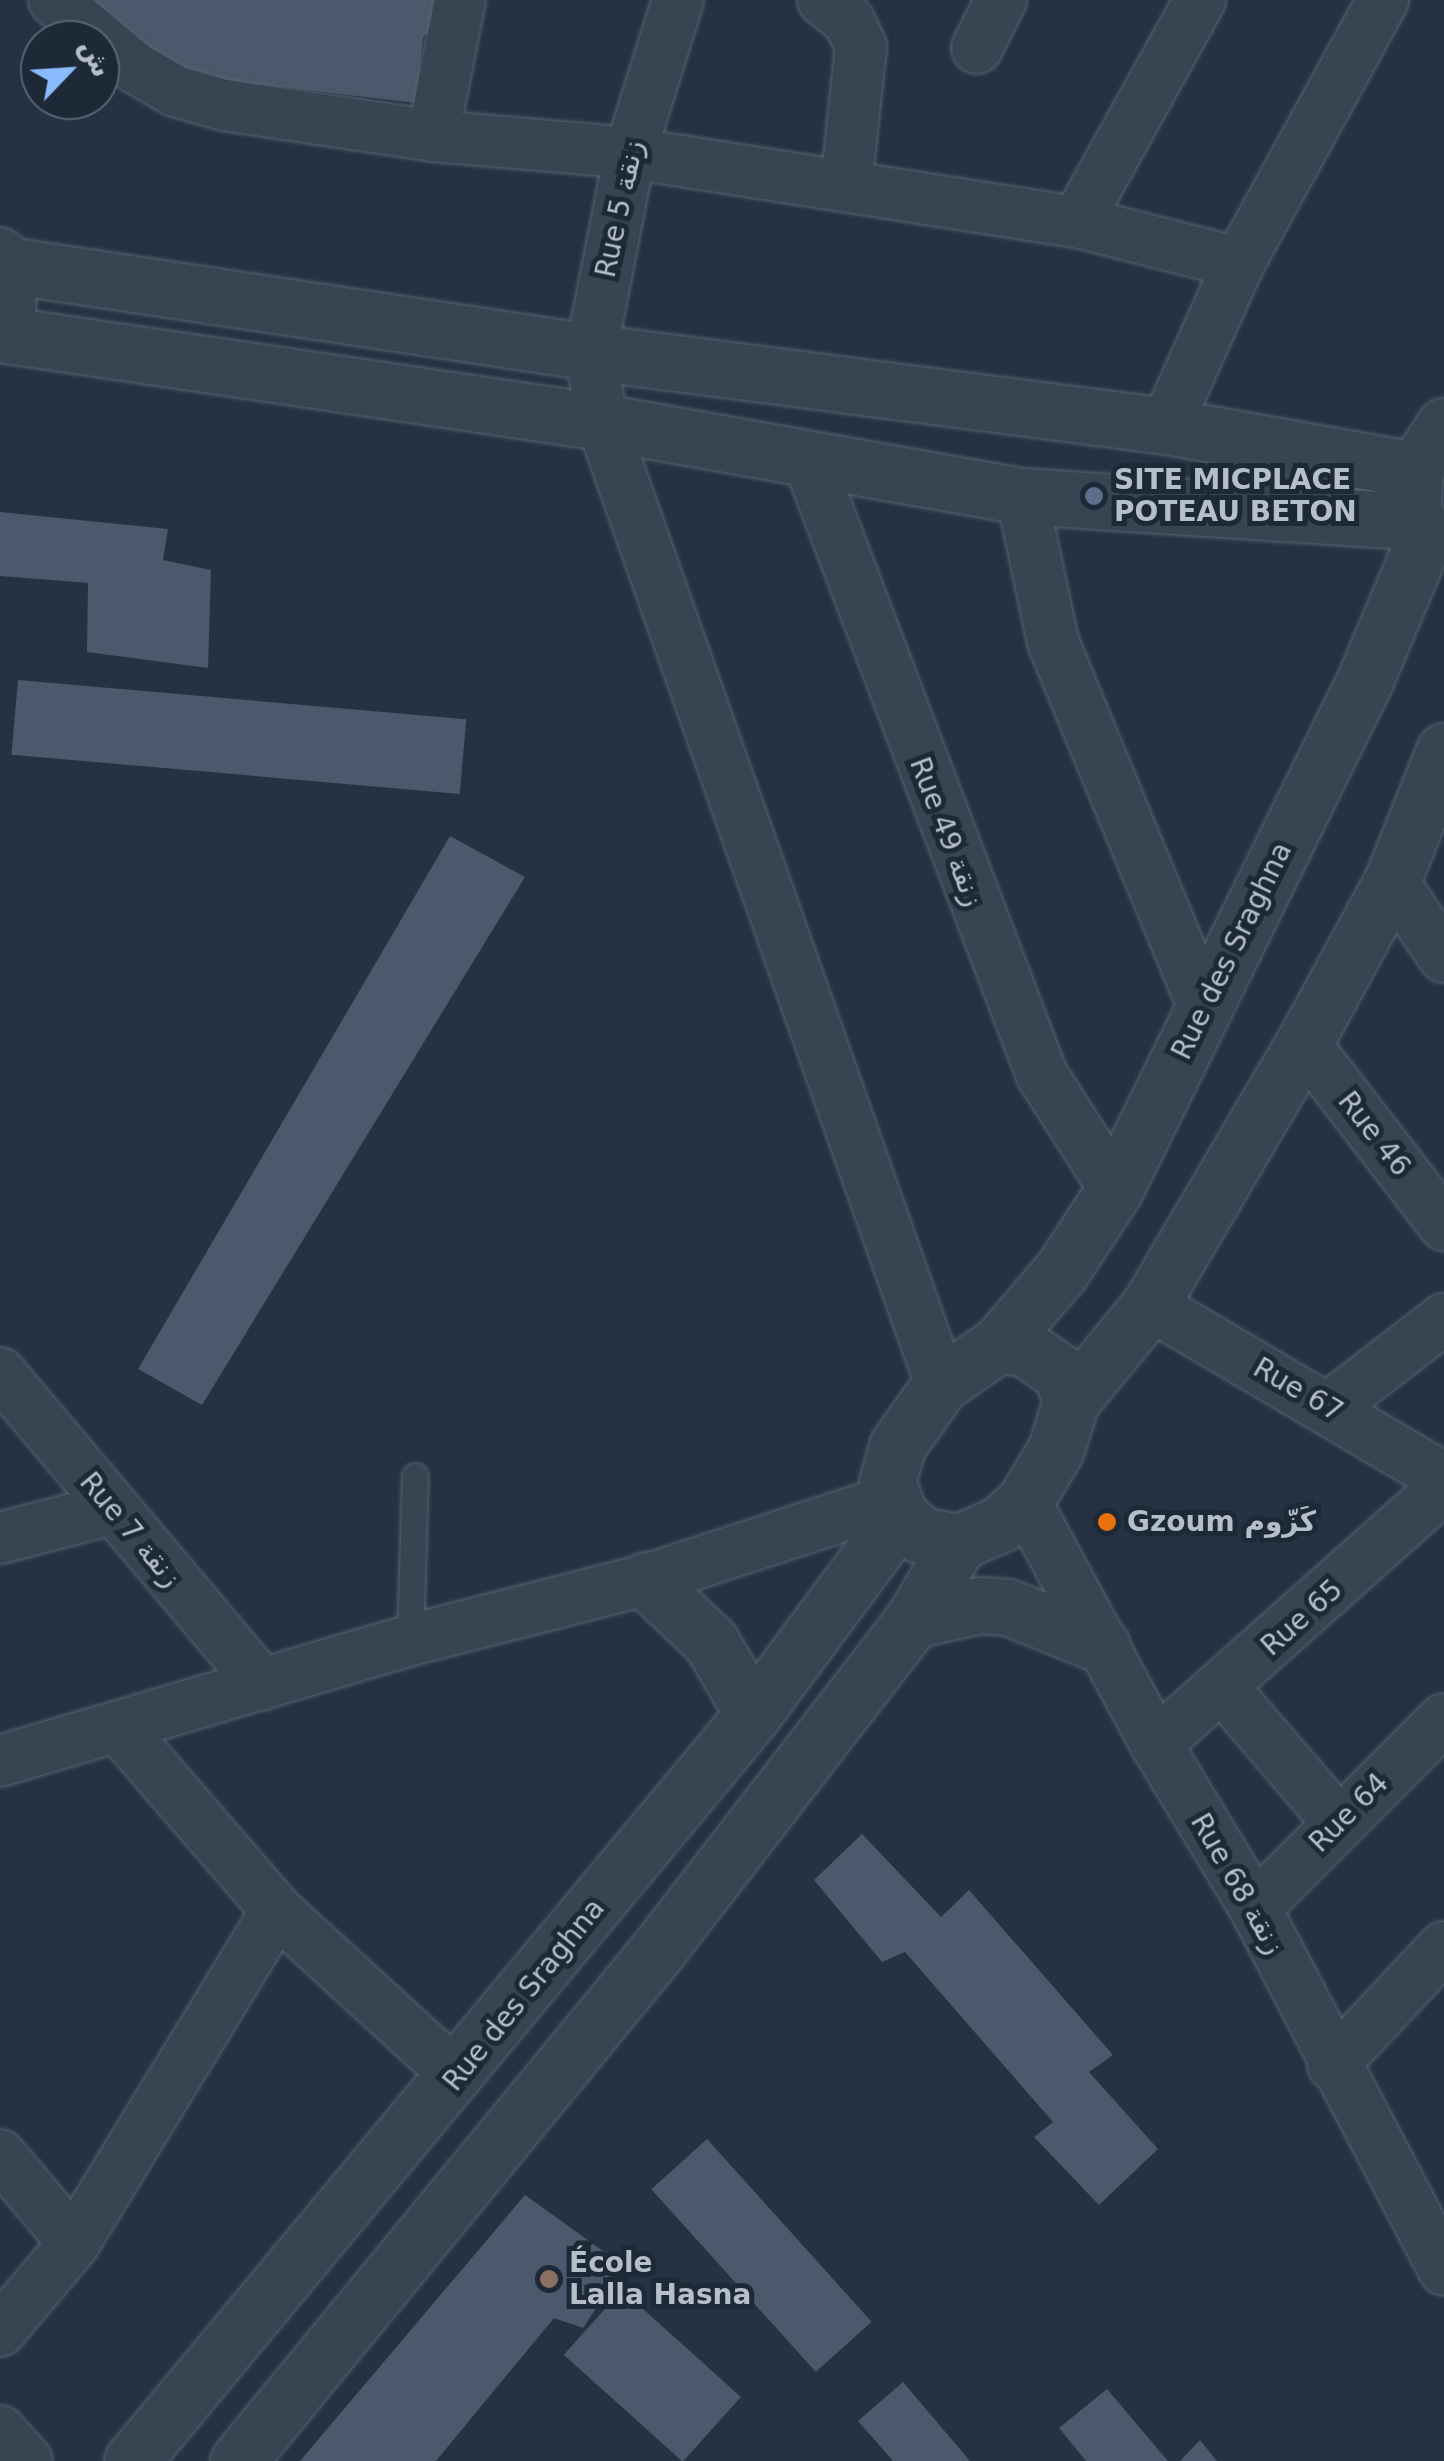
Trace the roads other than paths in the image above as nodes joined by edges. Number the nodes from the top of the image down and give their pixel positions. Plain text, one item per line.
1 (54, 0) edge
2 (460, 0) edge
3 (678, 0) edge
4 (823, 0) edge
5 (1002, 0) edge
6 (1200, 0) edge
7 (1383, 0) edge
8 (977, 48) dead end
9 (433, 136) junction
10 (630, 153) junction
11 (846, 186) junction
12 (1077, 222) junction
13 (4, 261) edge
14 (1238, 264) junction
15 (4, 334) edge
16 (590, 352) junction
17 (602, 422) junction
18 (1166, 426) junction
19 (808, 460) junction
20 (1433, 480) edge
21 (1022, 496) junction
22 (1444, 751) edge
23 (1392, 881) junction
24 (1444, 958) edge
25 (1204, 1008) junction
26 (1304, 1044) junction
27 (1115, 1190) junction
28 (1444, 1225) edge
29 (1150, 1306) junction
30 (1444, 1319) edge
31 (1000, 1344) junction
32 (0, 1373) edge
33 (941, 1384) junction
34 (1071, 1401) junction
35 (1330, 1407) junction
36 (415, 1476) dead end
37 (1444, 1478) edge
38 (1444, 1487) edge
39 (1024, 1500) junction
40 (897, 1507) junction
41 (111, 1509) junction
42 (0, 1538) edge
43 (958, 1542) junction
44 (646, 1580) junction
45 (913, 1620) junction
46 (410, 1640) junction
47 (1102, 1645) junction
48 (262, 1684) junction
49 (1224, 1689) junction
50 (753, 1714) junction
51 (1444, 1719) edge
52 (120, 1730) junction
53 (1156, 1744) junction
54 (0, 1761) edge
55 (1339, 1823) junction
56 (1255, 1908) junction
57 (278, 1910) junction
58 (1444, 1947) edge
59 (1333, 2065) junction
60 (457, 2076) junction
61 (0, 2155) edge
62 (1428, 2196) edge
63 (74, 2243) junction
64 (1444, 2270) edge
65 (0, 2330) edge
66 (0, 2431) edge
67 (27, 2461) edge
68 (132, 2461) edge
69 (238, 2461) edge

1 - 9 street
2 - 9 street
3 - 10 street, Rue 5 زنقة
4 - 11 street
5 - 8 street
6 - 12 street
7 - 14 street
9 - 10 street
10 - 11 street
10 - 16 street, Rue 5 زنقة
11 - 12 street
12 - 14 street
13 - 15 street
13 - 16 street
14 - 18 street
15 - 17 street
16 - 17 street, Rue 5 زنقة
16 - 18 street
17 - 19 street
17 - 33 street, Rue 5 زنقة
18 - 20 street
19 - 21 street
19 - 27 street, Rue 49 زنقة
20 - 21 street
20 - 25 street, Rue des Sraghna
21 - 25 street
22 - 23 street
23 - 24 street
23 - 26 street
25 - 27 street, Rue des Sraghna
26 - 28 street, Rue 46
26 - 29 street
27 - 31 street, Rue des Sraghna
29 - 34 street
29 - 35 street, Rue 67
30 - 35 street
31 - 33 street
31 - 34 street
32 - 41 street, Rue 7 زنقة
33 - 40 street
34 - 39 street
35 - 37 street, Rue 67
36 - 46 lane
38 - 49 street, Rue 65
39 - 43 street
39 - 47 street, Rue 68 زنقة
40 - 43 street
40 - 44 street
40 - 50 street, Rue des Sraghna
41 - 42 street
41 - 48 street, Rue 7 زنقة
43 - 45 street
44 - 46 street
44 - 50 street
45 - 47 street
45 - 69 street
46 - 48 street
47 - 53 street, Rue 68 زنقة
48 - 52 street
49 - 53 street, Rue 65
49 - 55 street
50 - 60 street, Rue des Sraghna
51 - 55 street, Rue 64
52 - 54 street
52 - 57 street
53 - 56 street, Rue 68 زنقة
55 - 56 street, Rue 64
56 - 59 street, Rue 68 زنقة
57 - 60 street
57 - 63 street
58 - 59 street
59 - 62 street, Rue 68 زنقة
60 - 68 street, Rue des Sraghna
61 - 63 street
62 - 64 street, Rue 68 زنقة
63 - 65 street
66 - 67 street

